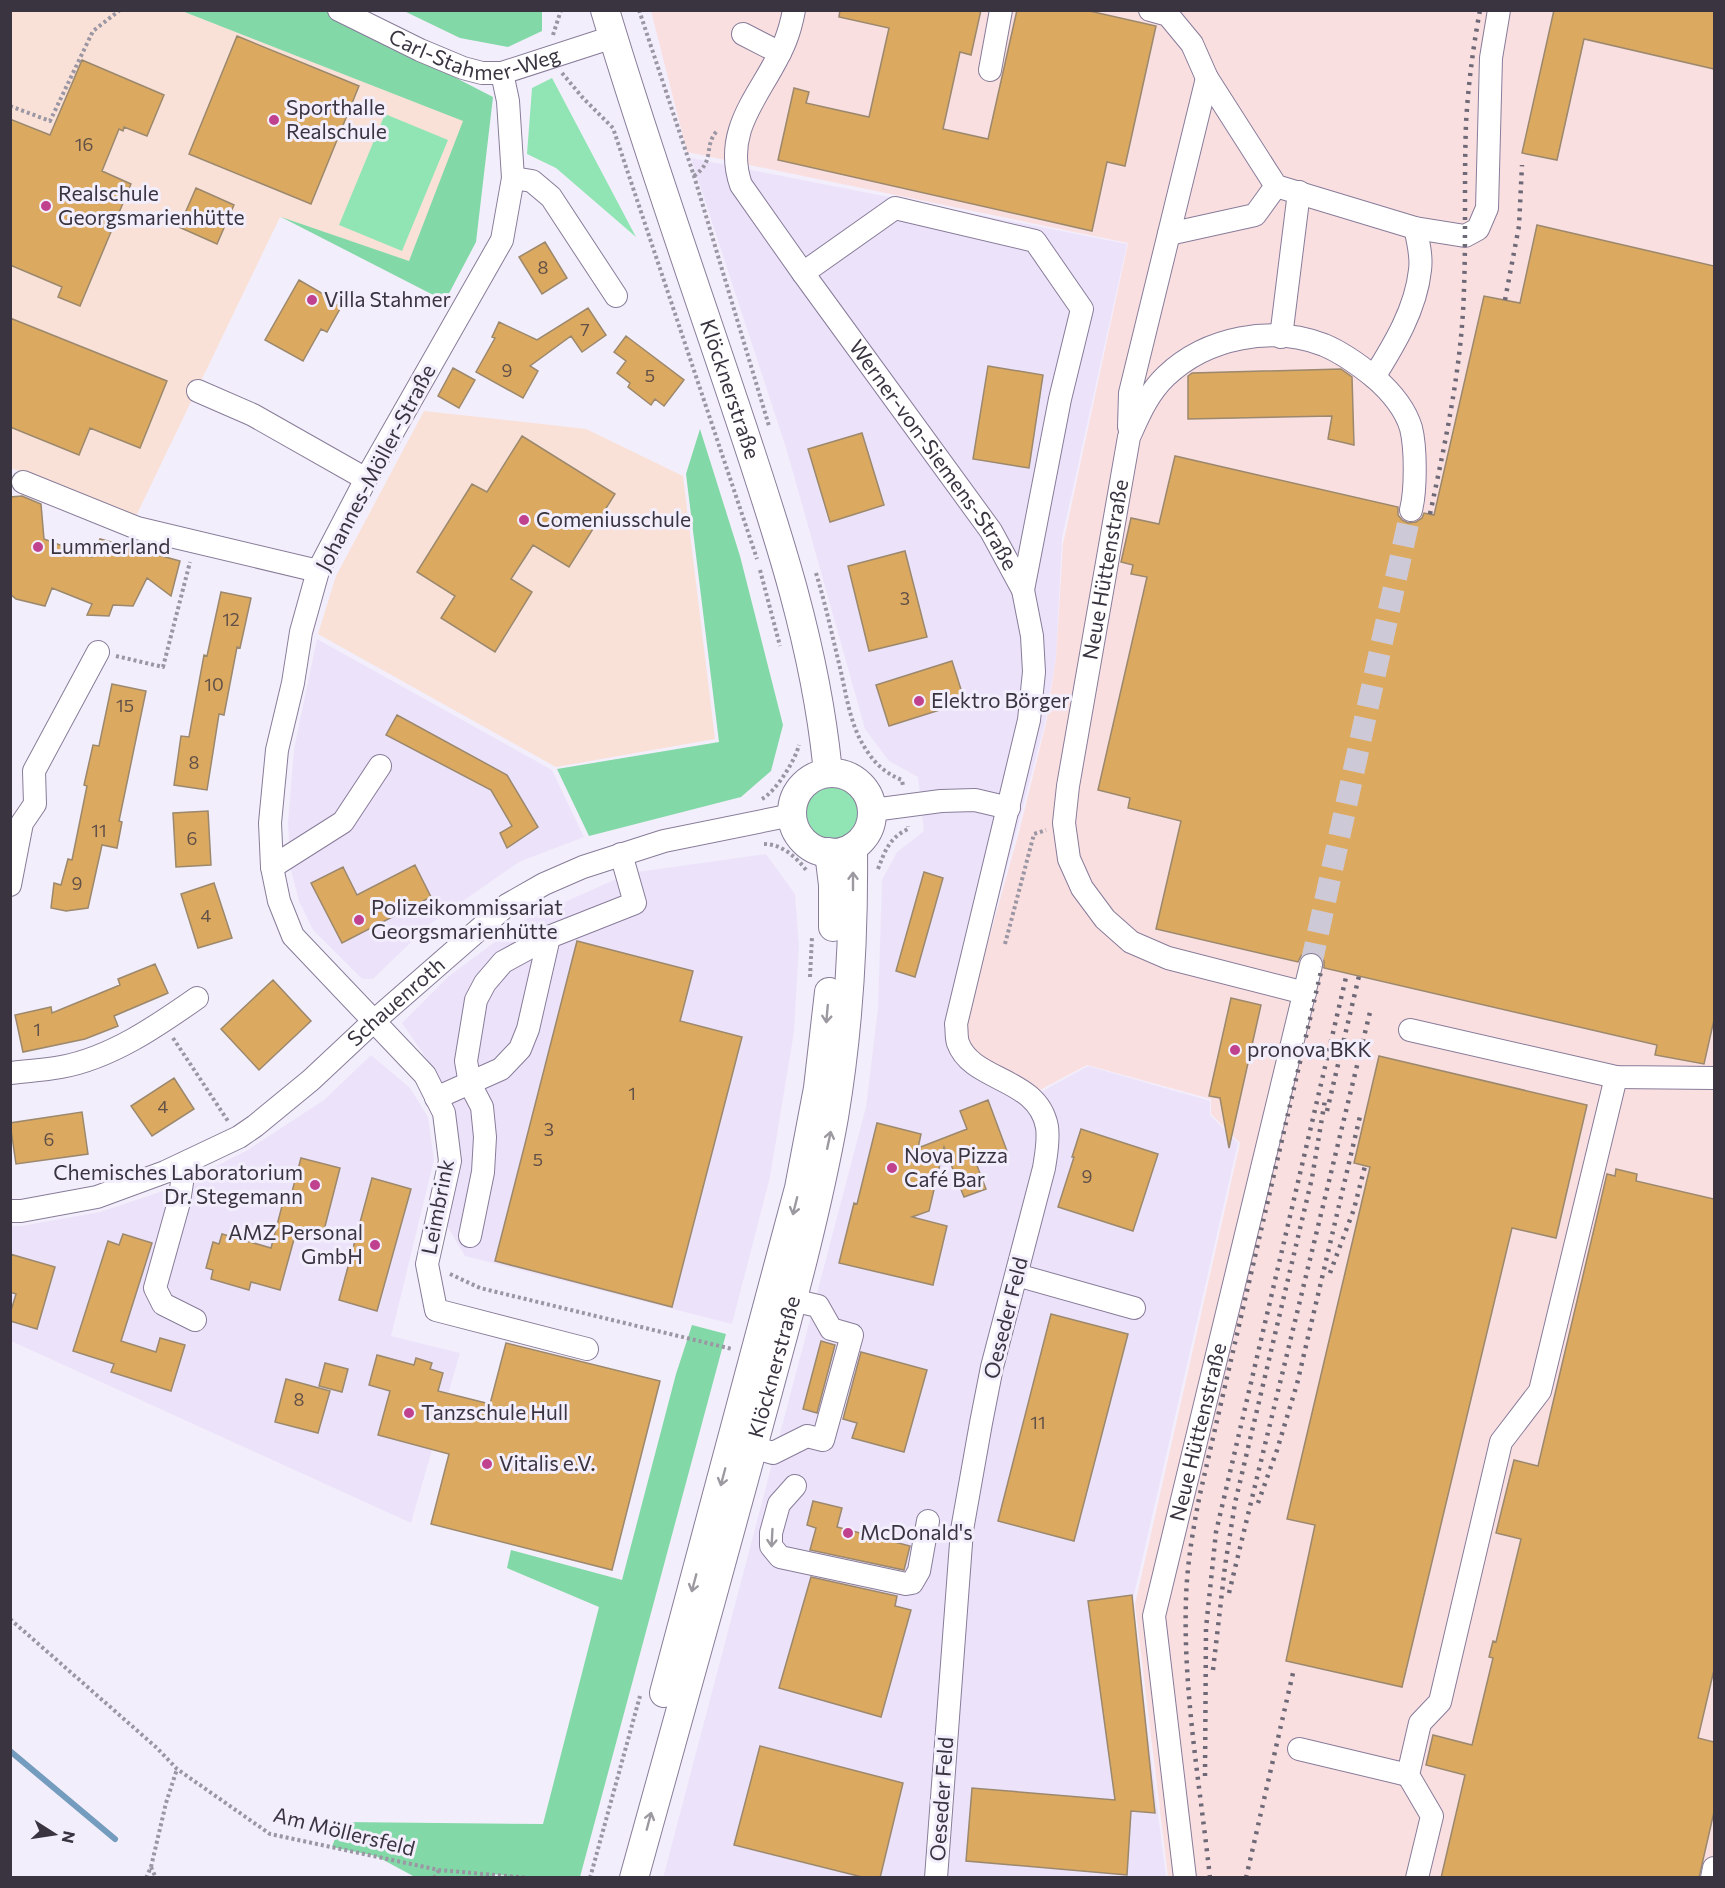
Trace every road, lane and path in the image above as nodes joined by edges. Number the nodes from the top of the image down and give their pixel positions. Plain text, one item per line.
1 (120, 10) edge
2 (339, 10) edge
3 (561, 10) edge
4 (639, 10) edge
5 (794, 10) edge
6 (1001, 10) edge
7 (1150, 10) edge
8 (1499, 10) edge
9 (609, 24) edge
10 (742, 34) dead end
11 (780, 53) junction
12 (555, 57) junction
13 (990, 70) dead end
14 (502, 74) junction
15 (1207, 78) junction
16 (10, 106) edge
17 (513, 178) junction
18 (1276, 186) junction
19 (1299, 192) junction
20 (1415, 228) junction
21 (1169, 234) junction
22 (803, 273) junction
23 (616, 296) dead end
24 (1281, 337) junction
25 (1374, 377) junction
26 (198, 391) dead end
27 (771, 432) dead end
28 (1129, 437) junction
29 (366, 479) junction
30 (23, 482) dead end
31 (1411, 510) tunnel mouth
32 (196, 541) junction
33 (813, 566) dead end
34 (318, 571) junction
35 (1023, 590) junction
36 (98, 652) joint
37 (782, 653) dead end
38 (799, 744) dead end
39 (380, 766) dead end
40 (828, 773) junction
41 (902, 780) dead end
42 (765, 798) dead end
43 (1009, 808) junction
44 (873, 810) junction
45 (792, 815) junction
46 (1064, 823) junction
47 (772, 844) dead end
48 (841, 850) junction
49 (621, 854) junction
50 (272, 867) junction
51 (810, 874) dead end
52 (10, 885) edge
53 (812, 927) dead end
54 (549, 937) junction
55 (1005, 944) dead end
56 (1311, 965) tunnel mouth
57 (810, 980) dead end
58 (1305, 993) junction
59 (197, 998) dead end
60 (374, 1021) junction
61 (162, 1022) junction
62 (1410, 1030) dead end
63 (10, 1073) edge
64 (1616, 1077) junction
65 (1714, 1078) edge
66 (470, 1084) junction
67 (436, 1098) junction
68 (239, 1137) junction
69 (185, 1163) junction
70 (10, 1211) edge
71 (470, 1236) dead end
72 (427, 1263) junction
73 (1017, 1275) junction
74 (792, 1300) junction
75 (1134, 1308) dead end
76 (195, 1320) dead end
77 (762, 1329) junction
78 (587, 1349) dead end
79 (736, 1350) dead end
80 (753, 1447) junction
81 (795, 1486) dead end
82 (928, 1521) dead end
83 (10, 1619) edge
84 (640, 1694) dead end
85 (1299, 1749) dead end
86 (177, 1769) junction
87 (1408, 1775) junction
88 (151, 1867) junction
89 (1714, 1868) edge
90 (439, 1870) junction
91 (146, 1878) edge
92 (156, 1878) edge
93 (434, 1878) edge
94 (529, 1878) edge
95 (590, 1878) edge
96 (614, 1878) edge
97 (634, 1878) edge
98 (936, 1878) edge
99 (1185, 1878) edge
100 (1417, 1878) edge
101 (1712, 1878) edge

1 - 16 path
2 - 14 street, Carl-Stahmer-Weg
3 - 12 path
4 - 27 path
5 - 11 street, Werner-von-Siemens-Straße
6 - 13 street
7 - 15 street
8 - 20 street
9 - 12 street, Carl-Stahmer-Weg
9 - 40 main road, Klöcknerstraße
10 - 11 street
11 - 22 street, Werner-von-Siemens-Straße
12 - 14 street, Carl-Stahmer-Weg
12 - 37 path
14 - 17 street, Johannes-Möller-Straße
15 - 18 street
15 - 21 street
17 - 23 street
17 - 29 street, Johannes-Möller-Straße
18 - 19 street
18 - 21 street
19 - 20 street
19 - 24 street
20 - 25 street
21 - 28 street
22 - 35 street, Werner-von-Siemens-Straße
22 - 35 street
24 - 25 street, Neue Hüttenstraße
24 - 28 street, Neue Hüttenstraße
25 - 31 street, Neue Hüttenstraße
26 - 29 street
28 - 46 street, Neue Hüttenstraße
29 - 34 street, Johannes-Möller-Straße
30 - 32 street
32 - 34 street
32 - 36 path
33 - 41 path
34 - 50 street, Johannes-Möller-Straße
35 - 43 street, Werner-von-Siemens-Straße
36 - 52 street
38 - 42 path
39 - 50 street
40 - 44 main road
40 - 45 main road
43 - 44 street
43 - 73 street, Oeseder Feld
44 - 48 main road
45 - 48 main road
45 - 49 street, Schauenroth
46 - 55 path
46 - 58 street, Neue Hüttenstraße
47 - 51 path
74 -> 48 main road, Klöcknerstraße
48 -> 77 main road, Klöcknerstraße
49 - 54 street
49 - 60 street, Schauenroth
50 - 60 street, Johannes-Möller-Straße
53 - 57 path
54 - 66 street
54 - 66 street
56 - 58 street, Neue Hüttenstraße
58 - 99 street, Neue Hüttenstraße
59 - 61 street
60 - 67 street, Leimbrink
60 - 68 street, Schauenroth
61 - 63 street
61 - 68 path
62 - 64 street
64 - 65 street
64 - 87 street
66 - 67 street
66 - 71 street
67 - 72 street, Leimbrink
68 - 69 street, Schauenroth
69 - 70 street, Schauenroth
69 - 76 street
72 - 78 street, Leimbrink
72 - 79 path
73 - 75 street
73 - 98 street, Oeseder Feld
74 - 80 main road, Klöcknerstraße
74 - 80 street
77 - 80 main road
77 -> 96 main road, Klöcknerstraße
97 -> 80 main road, Klöcknerstraße
81 -> 82 street
83 - 86 path, Am Möllersfeld
84 - 95 path
85 - 87 street
86 - 88 path
86 - 90 path, Am Möllersfeld
87 - 100 street
88 - 91 path
88 - 92 path
89 - 101 street
90 - 93 path
90 - 94 path, Am Möllersfeld

